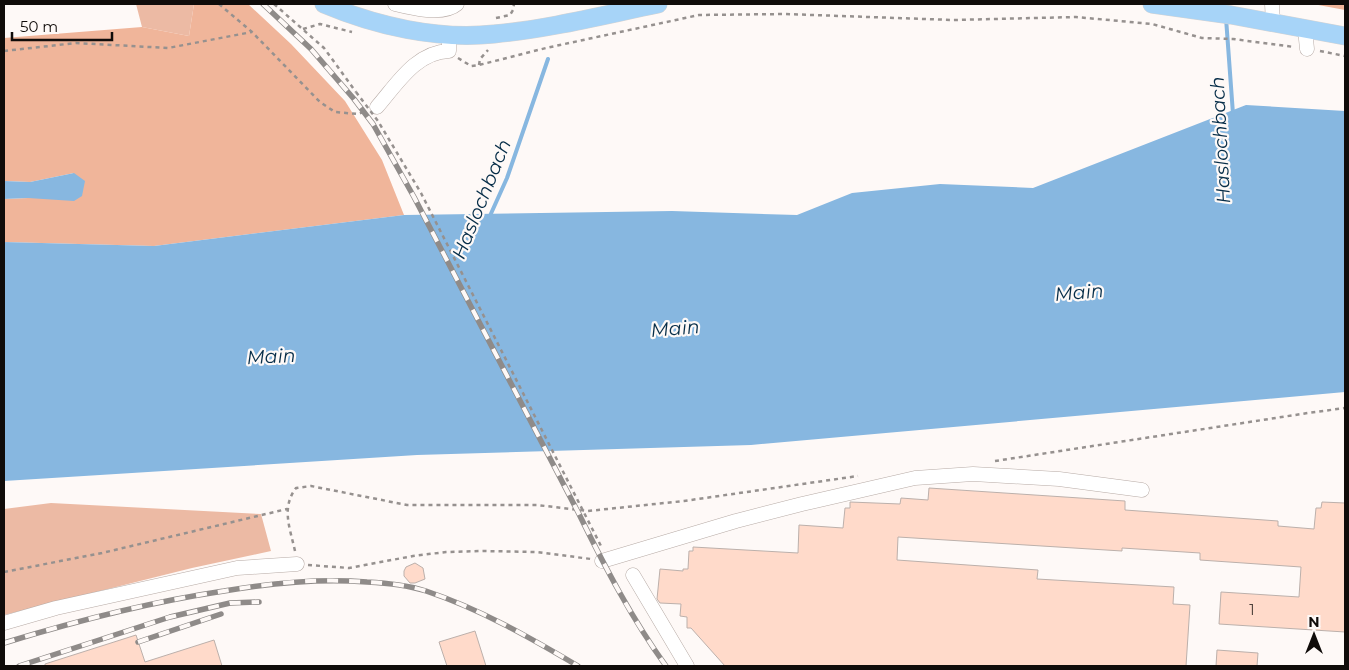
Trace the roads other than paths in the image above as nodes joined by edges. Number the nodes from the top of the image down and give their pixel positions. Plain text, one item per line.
1 (324, 4) edge
2 (395, 4) edge
3 (457, 4) edge
4 (658, 4) edge
5 (1152, 4) edge
6 (1272, 4) edge
7 (1273, 23) junction
8 (1305, 29) junction
9 (1345, 36) edge
10 (449, 43) junction
11 (1306, 49) road end
12 (377, 107) road end
13 (1142, 490) dead end
14 (602, 555) road end
15 (297, 564) road end
16 (633, 575) dead end
17 (4, 623) edge
18 (687, 666) edge

1 - 10 main road
2 - 3 street
4 - 10 main road
5 - 7 main road
6 - 7 street
7 - 8 main road
8 - 9 main road
8 - 11 street
10 - 12 street
13 - 14 street
15 - 17 street
16 - 18 street

